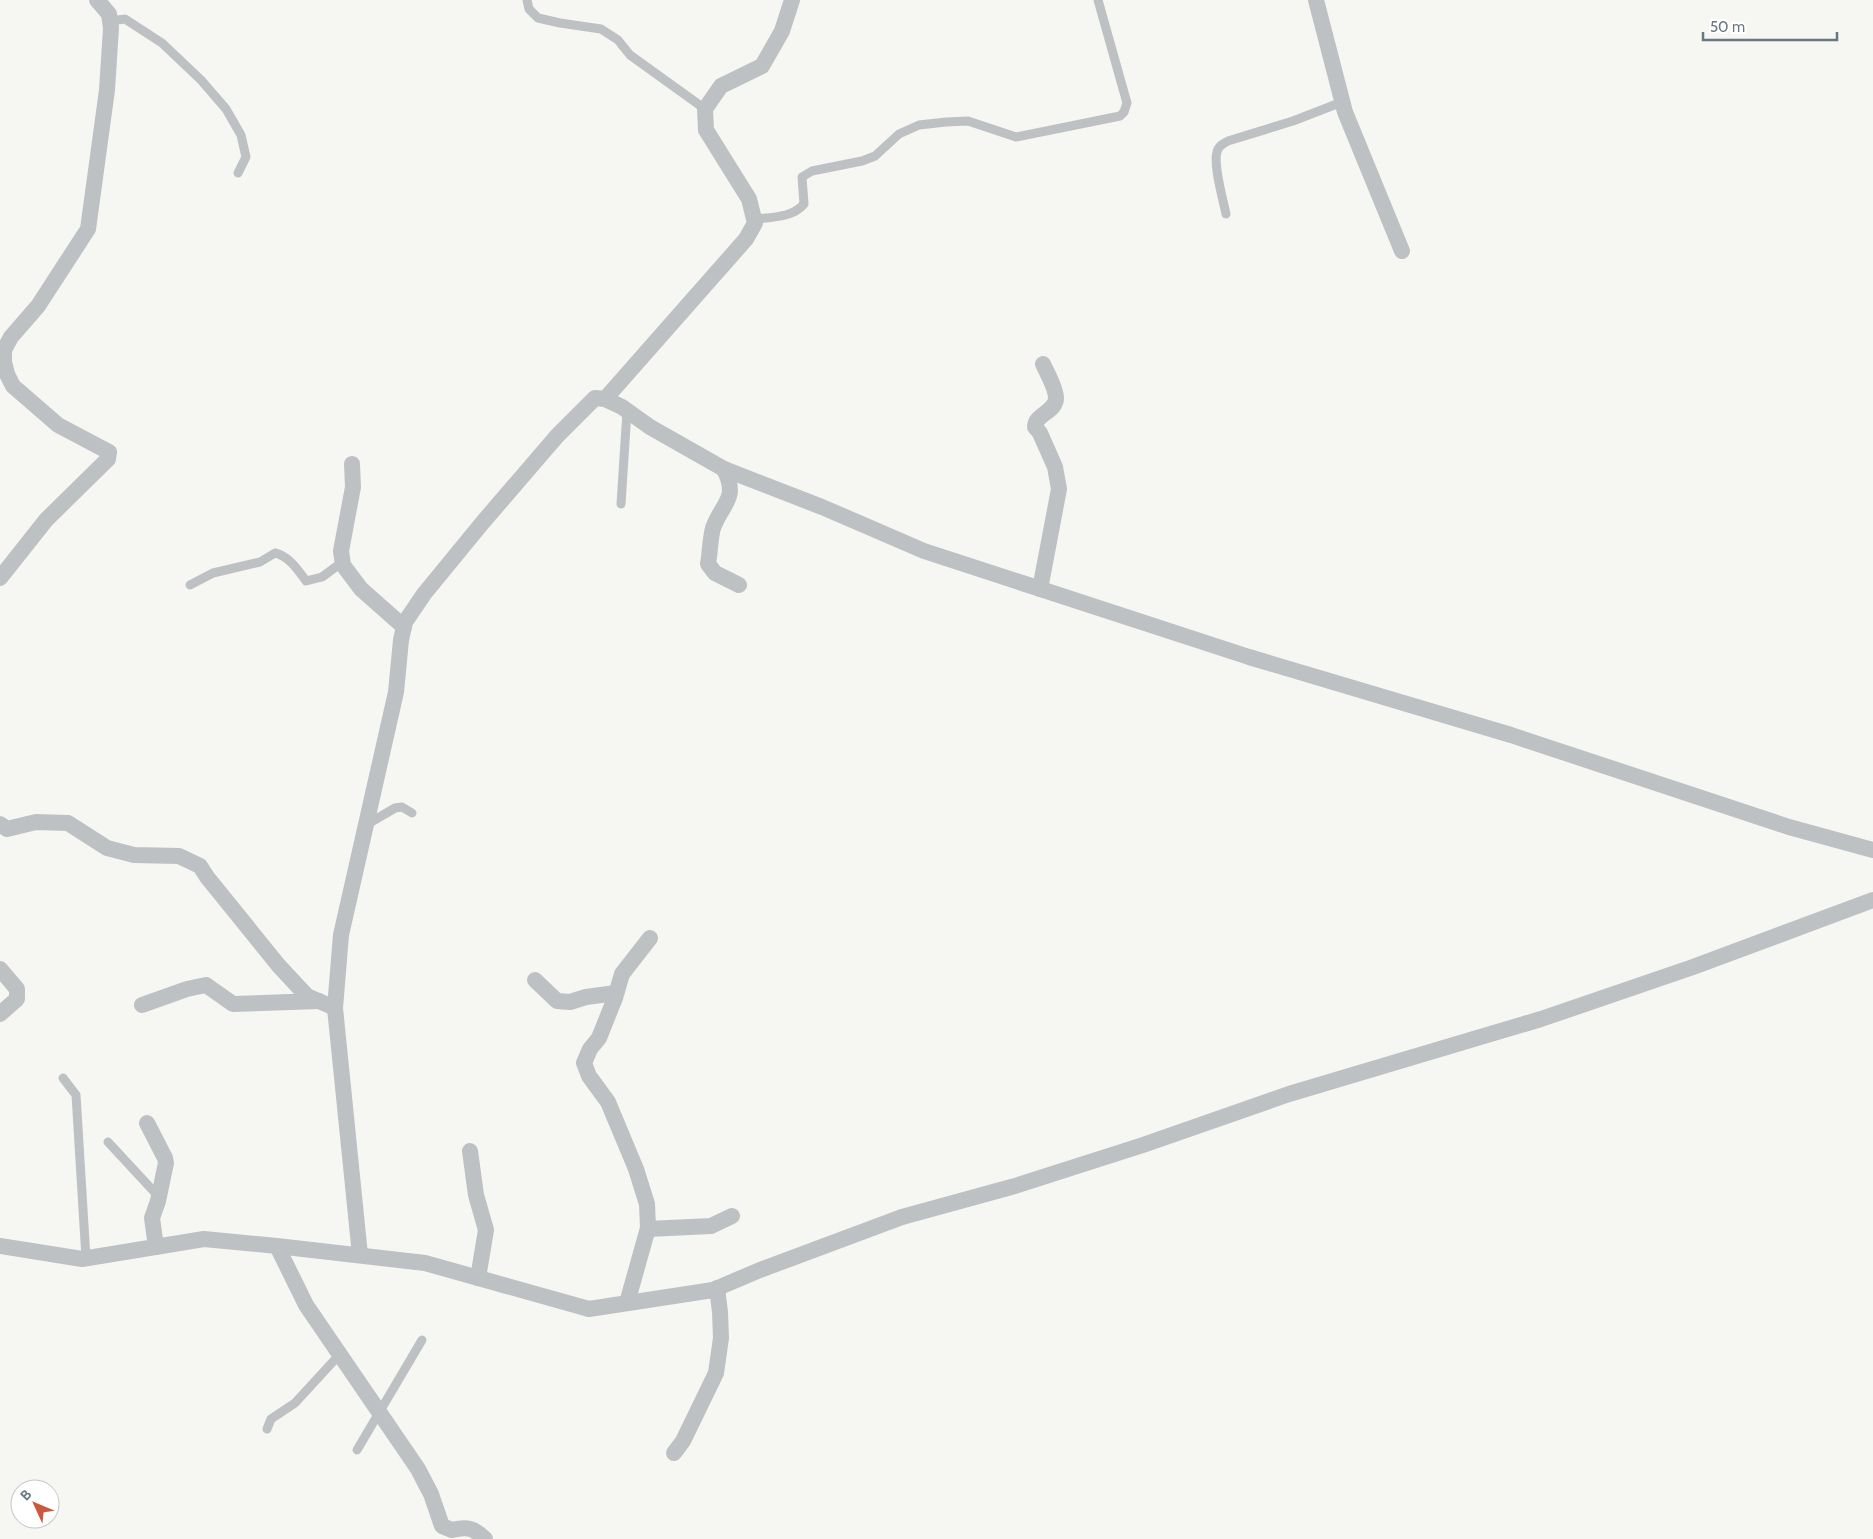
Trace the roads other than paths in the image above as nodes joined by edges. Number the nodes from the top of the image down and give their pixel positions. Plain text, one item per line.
1 (97, 0) edge
2 (527, 0) edge
3 (792, 0) edge
4 (1098, 0) edge
5 (1316, 0) edge
6 (110, 21) junction
7 (1342, 102) junction
8 (705, 109) junction
9 (238, 173) dead end
10 (1226, 214) dead end
11 (754, 220) junction
12 (1402, 251) dead end
13 (1043, 364) dead end
14 (606, 399) junction
15 (628, 411) junction
16 (352, 464) dead end
17 (724, 470) junction
18 (621, 504) dead end
19 (343, 565) junction
20 (0, 578) edge
21 (739, 584) dead end
22 (190, 585) dead end
23 (1040, 589) junction
24 (404, 627) junction
25 (412, 813) dead end
26 (0, 824) edge
27 (366, 825) junction
28 (1873, 850) edge
29 (1873, 900) edge
30 (650, 938) dead end
31 (0, 969) edge
32 (535, 980) dead end
33 (616, 993) junction
34 (319, 1001) junction
35 (142, 1005) dead end
36 (335, 1008) junction
37 (0, 1014) edge
38 (63, 1078) dead end
39 (147, 1124) dead end
40 (108, 1142) dead end
41 (470, 1151) dead end
42 (159, 1197) junction
43 (732, 1216) dead end
44 (648, 1229) junction
45 (0, 1246) edge
46 (277, 1246) junction
47 (156, 1247) junction
48 (360, 1256) junction
49 (86, 1258) junction
50 (478, 1278) junction
51 (716, 1288) junction
52 (627, 1303) junction
53 (422, 1340) dead end
54 (340, 1354) junction
55 (379, 1412) junction
56 (267, 1430) dead end
57 (356, 1450) dead end
58 (674, 1453) dead end
59 (484, 1539) edge

1 - 6 street
2 - 8 lane
3 - 8 street
4 - 11 lane
5 - 7 street
6 - 9 lane
6 - 20 street
7 - 10 lane
7 - 12 street
8 - 11 street
11 - 14 street
13 - 23 street
14 - 15 street
14 - 24 street
15 - 17 street
15 - 18 lane
16 - 19 street
17 - 21 street
17 - 23 street
19 - 22 lane
19 - 24 street
23 - 28 street
24 - 27 street
25 - 27 lane
26 - 34 street
27 - 36 street
29 - 51 street
30 - 33 street
31 - 37 street
32 - 33 street
33 - 44 street
34 - 35 street
34 - 36 street
36 - 48 street
38 - 49 lane
39 - 42 street
40 - 42 lane
41 - 50 street
42 - 47 street
43 - 44 street
44 - 52 street
45 - 49 street
46 - 47 street
46 - 48 street
46 - 54 street
47 - 49 street
48 - 50 street
50 - 52 street
51 - 52 street
51 - 58 street
53 - 55 lane
54 - 55 street
54 - 56 lane
55 - 57 lane
55 - 59 street

